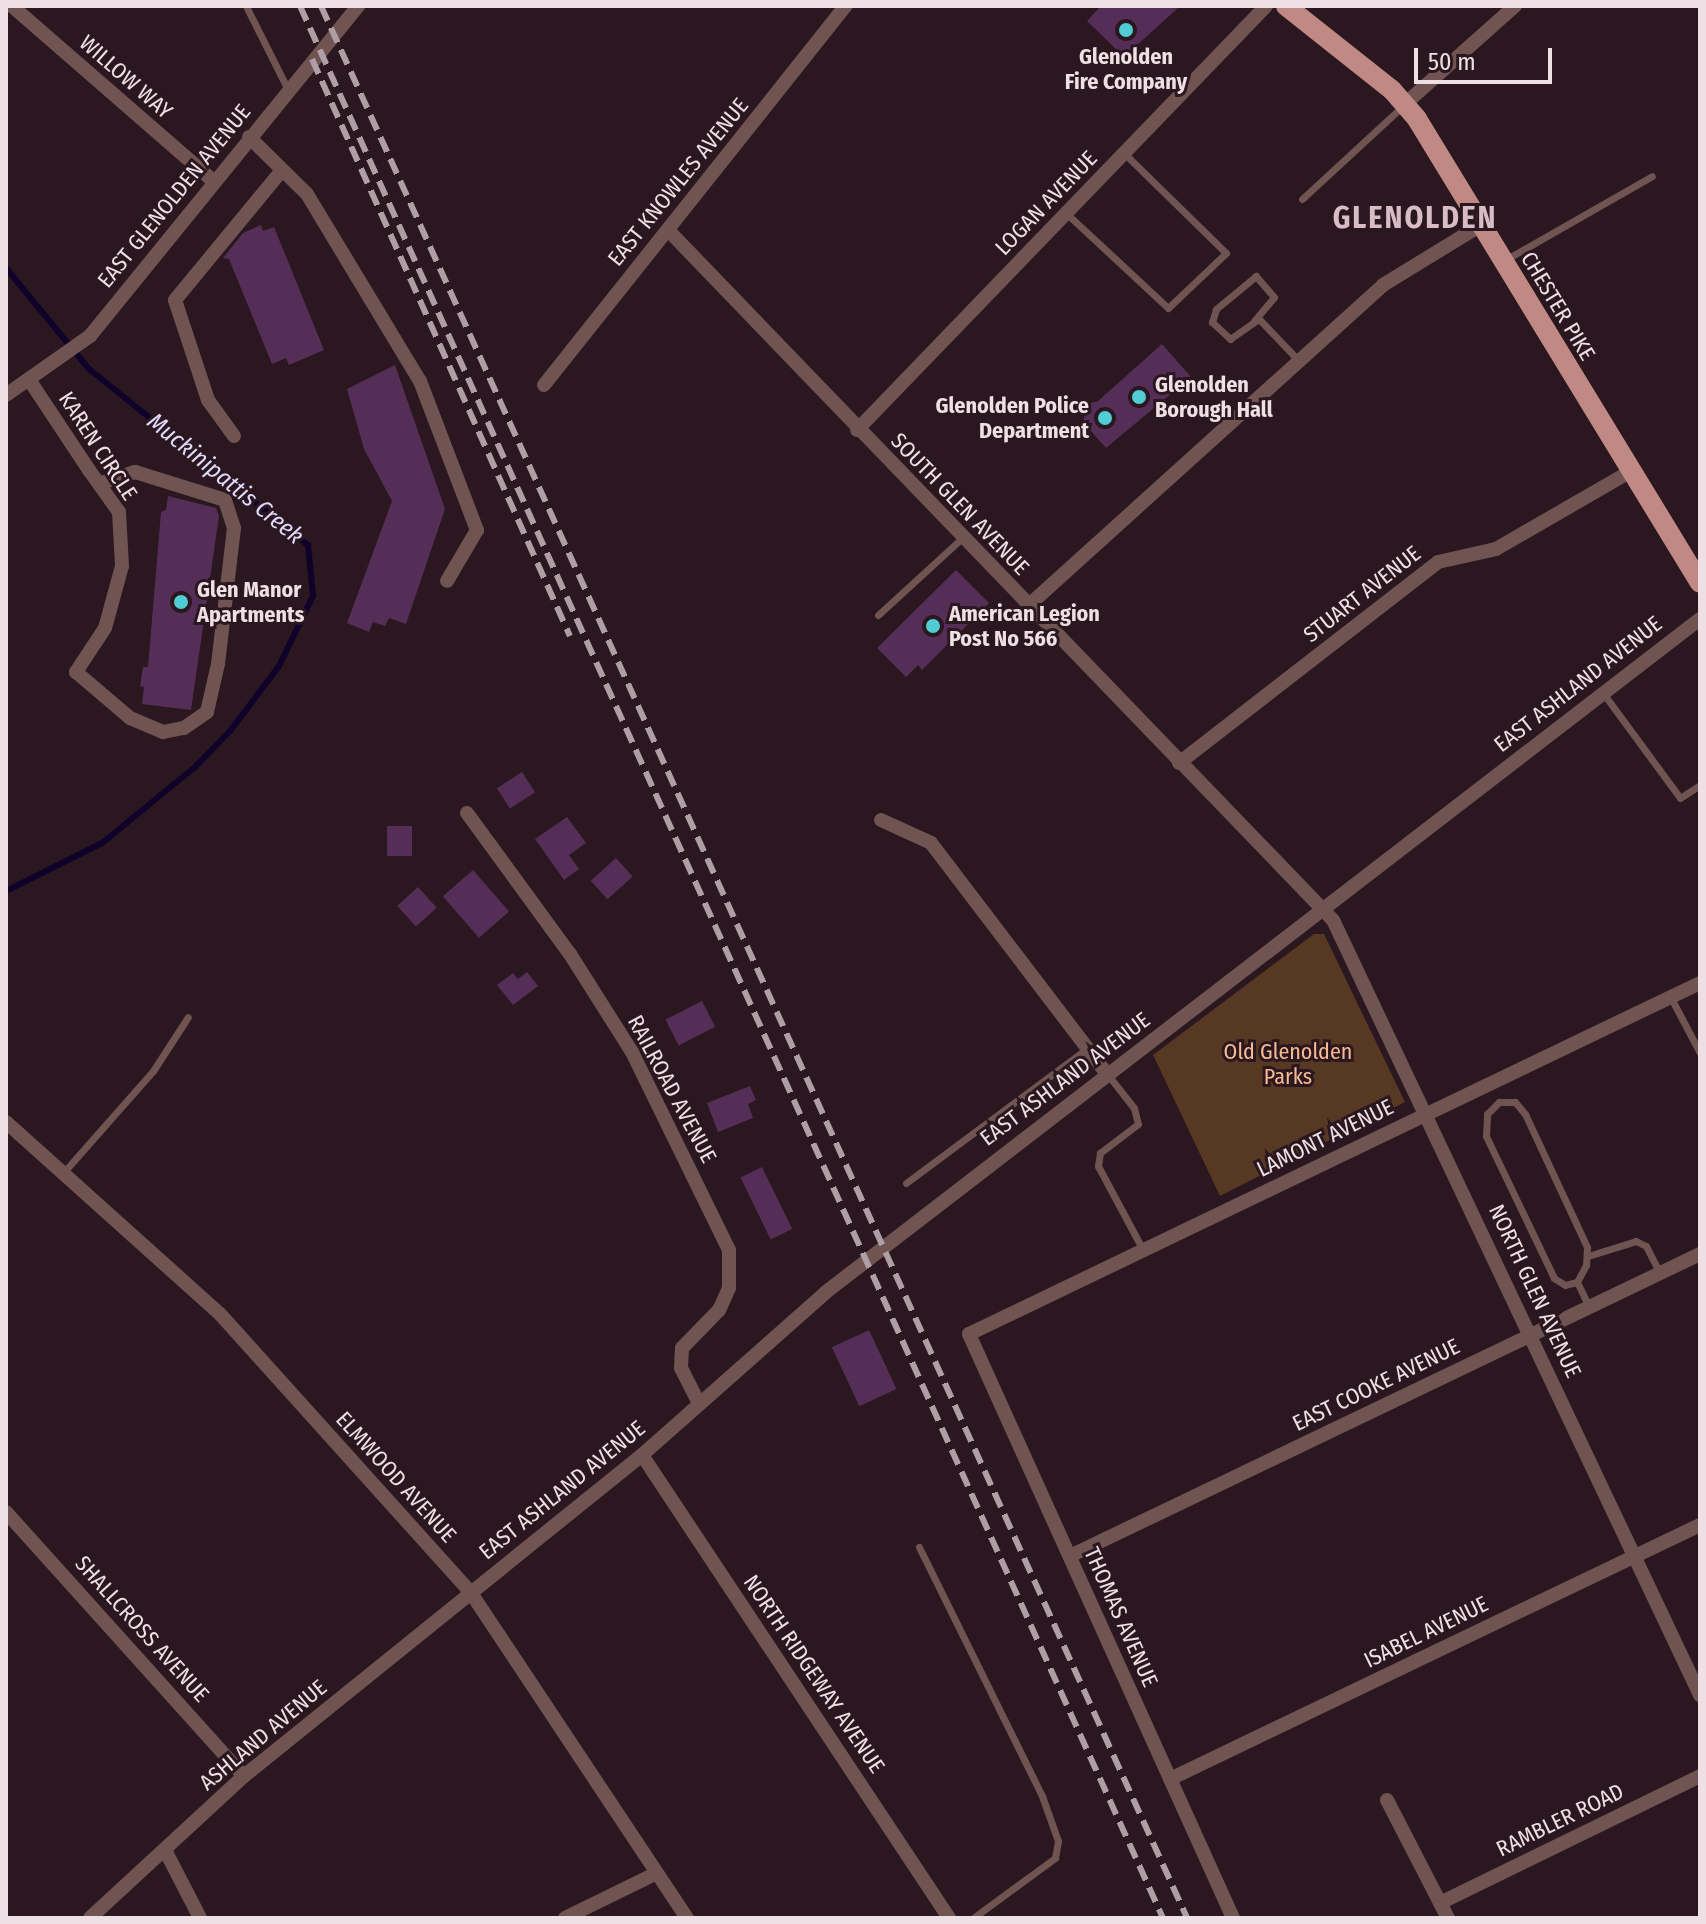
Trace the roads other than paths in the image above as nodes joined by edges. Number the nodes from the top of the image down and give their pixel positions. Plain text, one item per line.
1 (12, 6) edge
2 (246, 6) edge
3 (358, 6) edge
4 (846, 6) edge
5 (1266, 6) edge
6 (1286, 6) edge
7 (1515, 6) edge
8 (288, 91) junction
9 (1406, 103) junction
10 (249, 137) junction
11 (1124, 153) junction
12 (282, 170) junction
13 (1652, 176) dead end
14 (212, 180) junction
15 (1302, 199) dead end
16 (1066, 213) junction
17 (1481, 225) junction
18 (668, 230) junction
19 (1503, 261) junction
20 (1254, 321) junction
21 (1299, 361) junction
22 (30, 381) junction
23 (544, 385) dead end
24 (6, 395) edge
25 (857, 430) junction
26 (234, 436) dead end
27 (1631, 471) junction
28 (99, 484) junction
29 (962, 538) junction
30 (447, 581) dead end
31 (1700, 583) edge
32 (1028, 606) junction
33 (878, 615) dead end
34 (1700, 619) edge
35 (1603, 693) junction
36 (1179, 763) junction
37 (1700, 785) edge
38 (467, 813) dead end
39 (881, 820) dead end
40 (1323, 909) junction
41 (1700, 983) edge
42 (1671, 997) junction
43 (188, 1017) dead end
44 (1088, 1048) junction
45 (1700, 1053) edge
46 (1108, 1075) junction
47 (1491, 1083) junction
48 (1499, 1102) junction
49 (1427, 1114) junction
50 (6, 1122) edge
51 (63, 1173) junction
52 (906, 1183) dead end
53 (1143, 1250) junction
54 (1700, 1254) edge
55 (1588, 1256) junction
56 (1660, 1274) junction
57 (1577, 1282) junction
58 (1589, 1307) junction
59 (969, 1334) joint
60 (1532, 1335) junction
61 (698, 1402) junction
62 (642, 1455) junction
63 (6, 1512) edge
64 (1700, 1525) edge
65 (919, 1547) dead end
66 (1070, 1556) junction
67 (1635, 1556) junction
68 (471, 1593) junction
69 (1700, 1695) edge
70 (244, 1776) junction
71 (1700, 1776) edge
72 (1170, 1779) junction
73 (1387, 1800) dead end
74 (166, 1852) junction
75 (655, 1874) junction
76 (1440, 1903) junction
77 (90, 1918) edge
78 (200, 1918) edge
79 (565, 1918) edge
80 (687, 1918) edge
81 (949, 1918) edge
82 (973, 1918) edge
83 (1233, 1918) edge
84 (1448, 1918) edge

1 - 14 street, WILLOW WAY
2 - 8 lane
3 - 8 street, EAST GLENOLDEN AVENUE
4 - 18 street, EAST KNOWLES AVENUE
5 - 11 street, LOGAN AVENUE
6 - 9 main road, CHESTER PIKE
7 - 9 street
8 - 10 street, EAST GLENOLDEN AVENUE
9 - 15 lane
9 - 17 main road, CHESTER PIKE
10 - 12 street
10 - 14 street, EAST GLENOLDEN AVENUE
11 - 16 street, LOGAN AVENUE
11 - 16 lane
12 - 26 street
12 - 30 street
13 - 19 lane
14 - 22 street, EAST GLENOLDEN AVENUE
16 - 25 street, LOGAN AVENUE
17 - 19 main road, CHESTER PIKE
17 - 21 street
18 - 23 street, EAST KNOWLES AVENUE
18 - 25 street, SOUTH GLEN AVENUE
19 - 27 main road, CHESTER PIKE
20 - 20 lane
20 - 21 lane
21 - 32 street
22 - 24 street, EAST GLENOLDEN AVENUE
22 - 28 street, KAREN CIRCLE
25 - 29 street, SOUTH GLEN AVENUE
27 - 31 main road, CHESTER PIKE
27 - 36 street, STUART AVENUE
28 - 28 street, KAREN CIRCLE
29 - 32 street, SOUTH GLEN AVENUE
29 - 33 lane
32 - 36 street, SOUTH GLEN AVENUE
34 - 35 street, EAST ASHLAND AVENUE
35 - 37 lane
35 - 40 street, EAST ASHLAND AVENUE
36 - 40 street, SOUTH GLEN AVENUE
38 - 61 street, RAILROAD AVENUE
39 - 44 street
40 - 46 street, EAST ASHLAND AVENUE
40 - 49 street, NORTH GLEN AVENUE
41 - 42 street, LAMONT AVENUE
42 - 45 lane
42 - 47 street, LAMONT AVENUE
43 - 51 lane
44 - 46 street
44 - 52 lane
46 - 53 lane
46 - 61 street, EAST ASHLAND AVENUE
47 - 48 lane
47 - 49 street, LAMONT AVENUE
48 - 55 lane
48 - 57 lane
49 - 53 street, LAMONT AVENUE
49 - 60 street, NORTH GLEN AVENUE
50 - 51 street, ELMWOOD AVENUE
51 - 68 street, ELMWOOD AVENUE
53 - 59 street, LAMONT AVENUE
54 - 56 street, EAST COOKE AVENUE
55 - 56 lane
55 - 57 lane
56 - 58 street, EAST COOKE AVENUE
57 - 58 lane
58 - 60 street, EAST COOKE AVENUE
59 - 66 street, THOMAS AVENUE
60 - 66 street, EAST COOKE AVENUE
60 - 67 street, NORTH GLEN AVENUE
61 - 62 street, EAST ASHLAND AVENUE
62 - 68 street, EAST ASHLAND AVENUE
62 - 81 street, NORTH RIDGEWAY AVENUE
63 - 70 street, SHALLCROSS AVENUE
64 - 67 street, ISABEL AVENUE
65 - 82 lane
66 - 72 street, THOMAS AVENUE
67 - 69 street, NORTH GLEN AVENUE
67 - 72 street, ISABEL AVENUE
68 - 70 street, ASHLAND AVENUE
68 - 75 street, ELMWOOD AVENUE
70 - 74 street, ASHLAND AVENUE
71 - 76 street, RAMBLER ROAD
72 - 83 street, THOMAS AVENUE
73 - 76 street
74 - 77 street, ASHLAND AVENUE
74 - 78 street
75 - 79 street
75 - 80 street, ELMWOOD AVENUE
76 - 84 street

